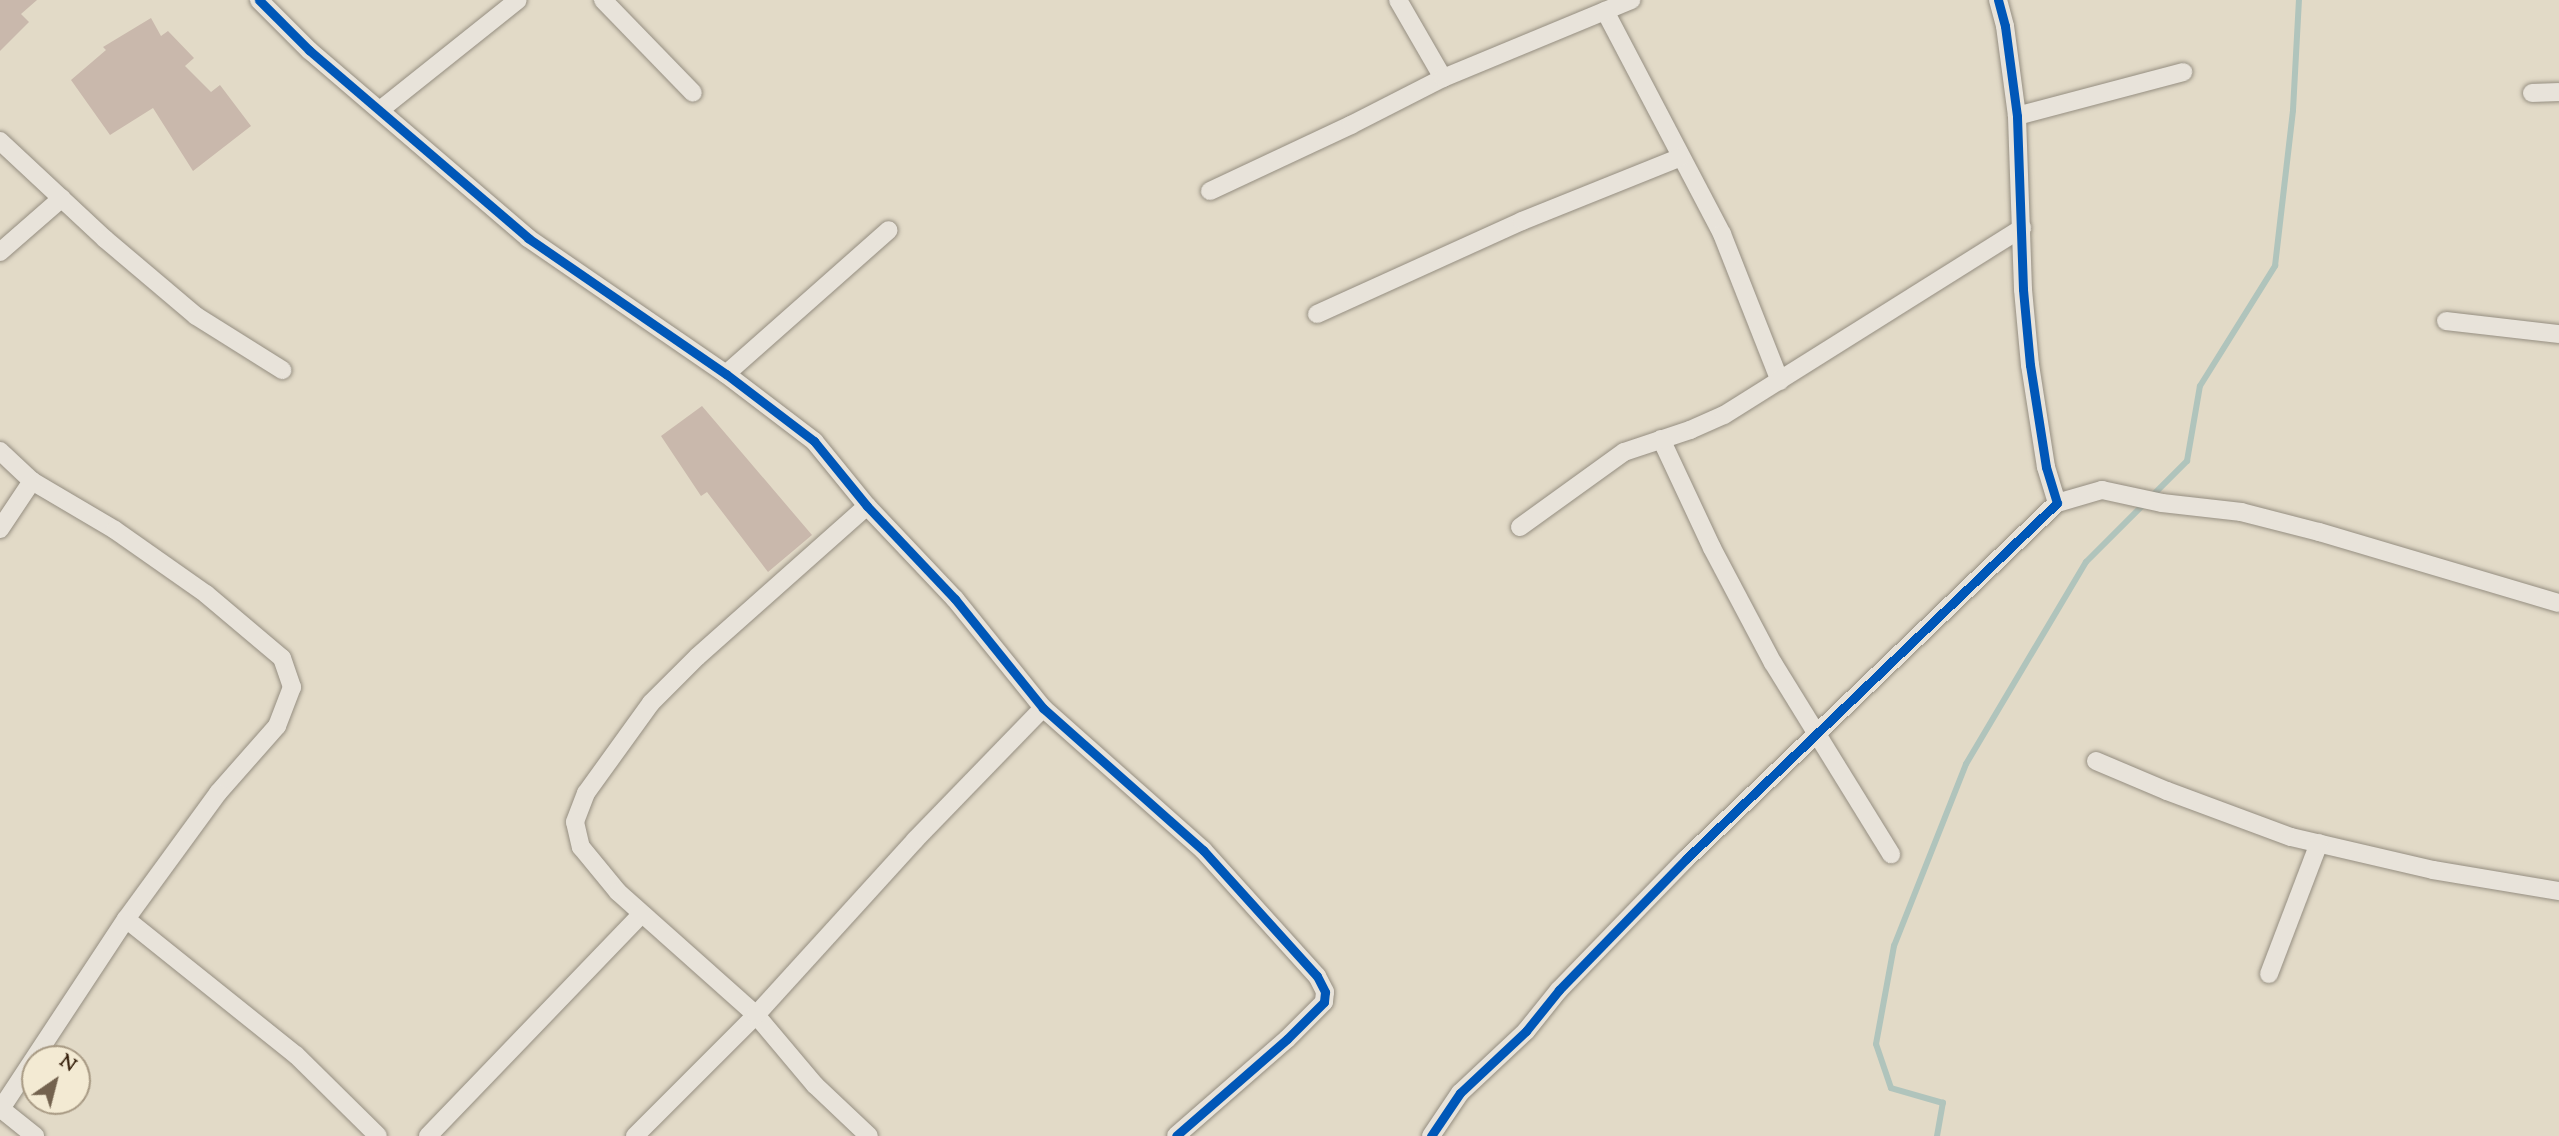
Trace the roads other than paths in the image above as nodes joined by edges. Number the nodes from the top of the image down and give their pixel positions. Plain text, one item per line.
1 (260, 0) edge
2 (518, 0) edge
3 (603, 0) edge
4 (1398, 0) edge
5 (1631, 0) edge
6 (1998, 0) edge
7 (1605, 11) junction
8 (2183, 72) dead end
9 (1443, 78) junction
10 (2559, 92) edge
11 (693, 93) dead end
12 (2532, 93) dead end
13 (380, 110) junction
14 (2017, 117) junction
15 (0, 141) edge
16 (1681, 157) junction
17 (1210, 191) dead end
18 (62, 198) junction
19 (2022, 228) junction
20 (889, 230) dead end
21 (0, 252) edge
22 (1317, 314) dead end
23 (2446, 321) dead end
24 (2559, 334) edge
25 (282, 369) dead end
26 (726, 374) junction
27 (1780, 381) junction
28 (1661, 439) junction
29 (0, 451) edge
30 (32, 481) junction
31 (2057, 503) junction
32 (867, 506) junction
33 (1520, 527) dead end
34 (0, 529) edge
35 (2559, 603) edge
36 (1044, 708) junction
37 (1817, 735) junction
38 (2096, 761) dead end
39 (2319, 843) junction
40 (1891, 854) dead end
41 (2559, 891) edge
42 (642, 914) junction
43 (126, 919) junction
44 (2269, 974) dead end
45 (755, 1015) junction
46 (0, 1109) edge
47 (35, 1136) edge
48 (378, 1136) edge
49 (428, 1136) edge
50 (635, 1136) edge
51 (869, 1136) edge
52 (1176, 1136) edge
53 (1431, 1136) edge

1 - 13 street
2 - 13 street
3 - 11 street
4 - 9 street
5 - 7 street
6 - 14 street
7 - 9 street
7 - 16 street
8 - 14 street
9 - 17 street
10 - 12 street
13 - 26 street
14 - 19 street
15 - 18 street
16 - 22 street
16 - 27 street
18 - 21 street
18 - 25 street
19 - 27 street
19 - 31 street
20 - 26 street
23 - 24 street
26 - 32 street
27 - 28 street
28 - 33 street
28 - 37 street
29 - 30 street
30 - 34 street
30 - 43 street
31 - 35 street
31 - 37 street
32 - 36 street
32 - 42 street
36 - 45 street
36 - 52 street
37 - 40 street
37 - 53 street
38 - 39 street
39 - 41 street
39 - 44 street
42 - 45 street
42 - 49 street
43 - 46 street
43 - 48 street
45 - 50 street
45 - 51 street
46 - 47 street

